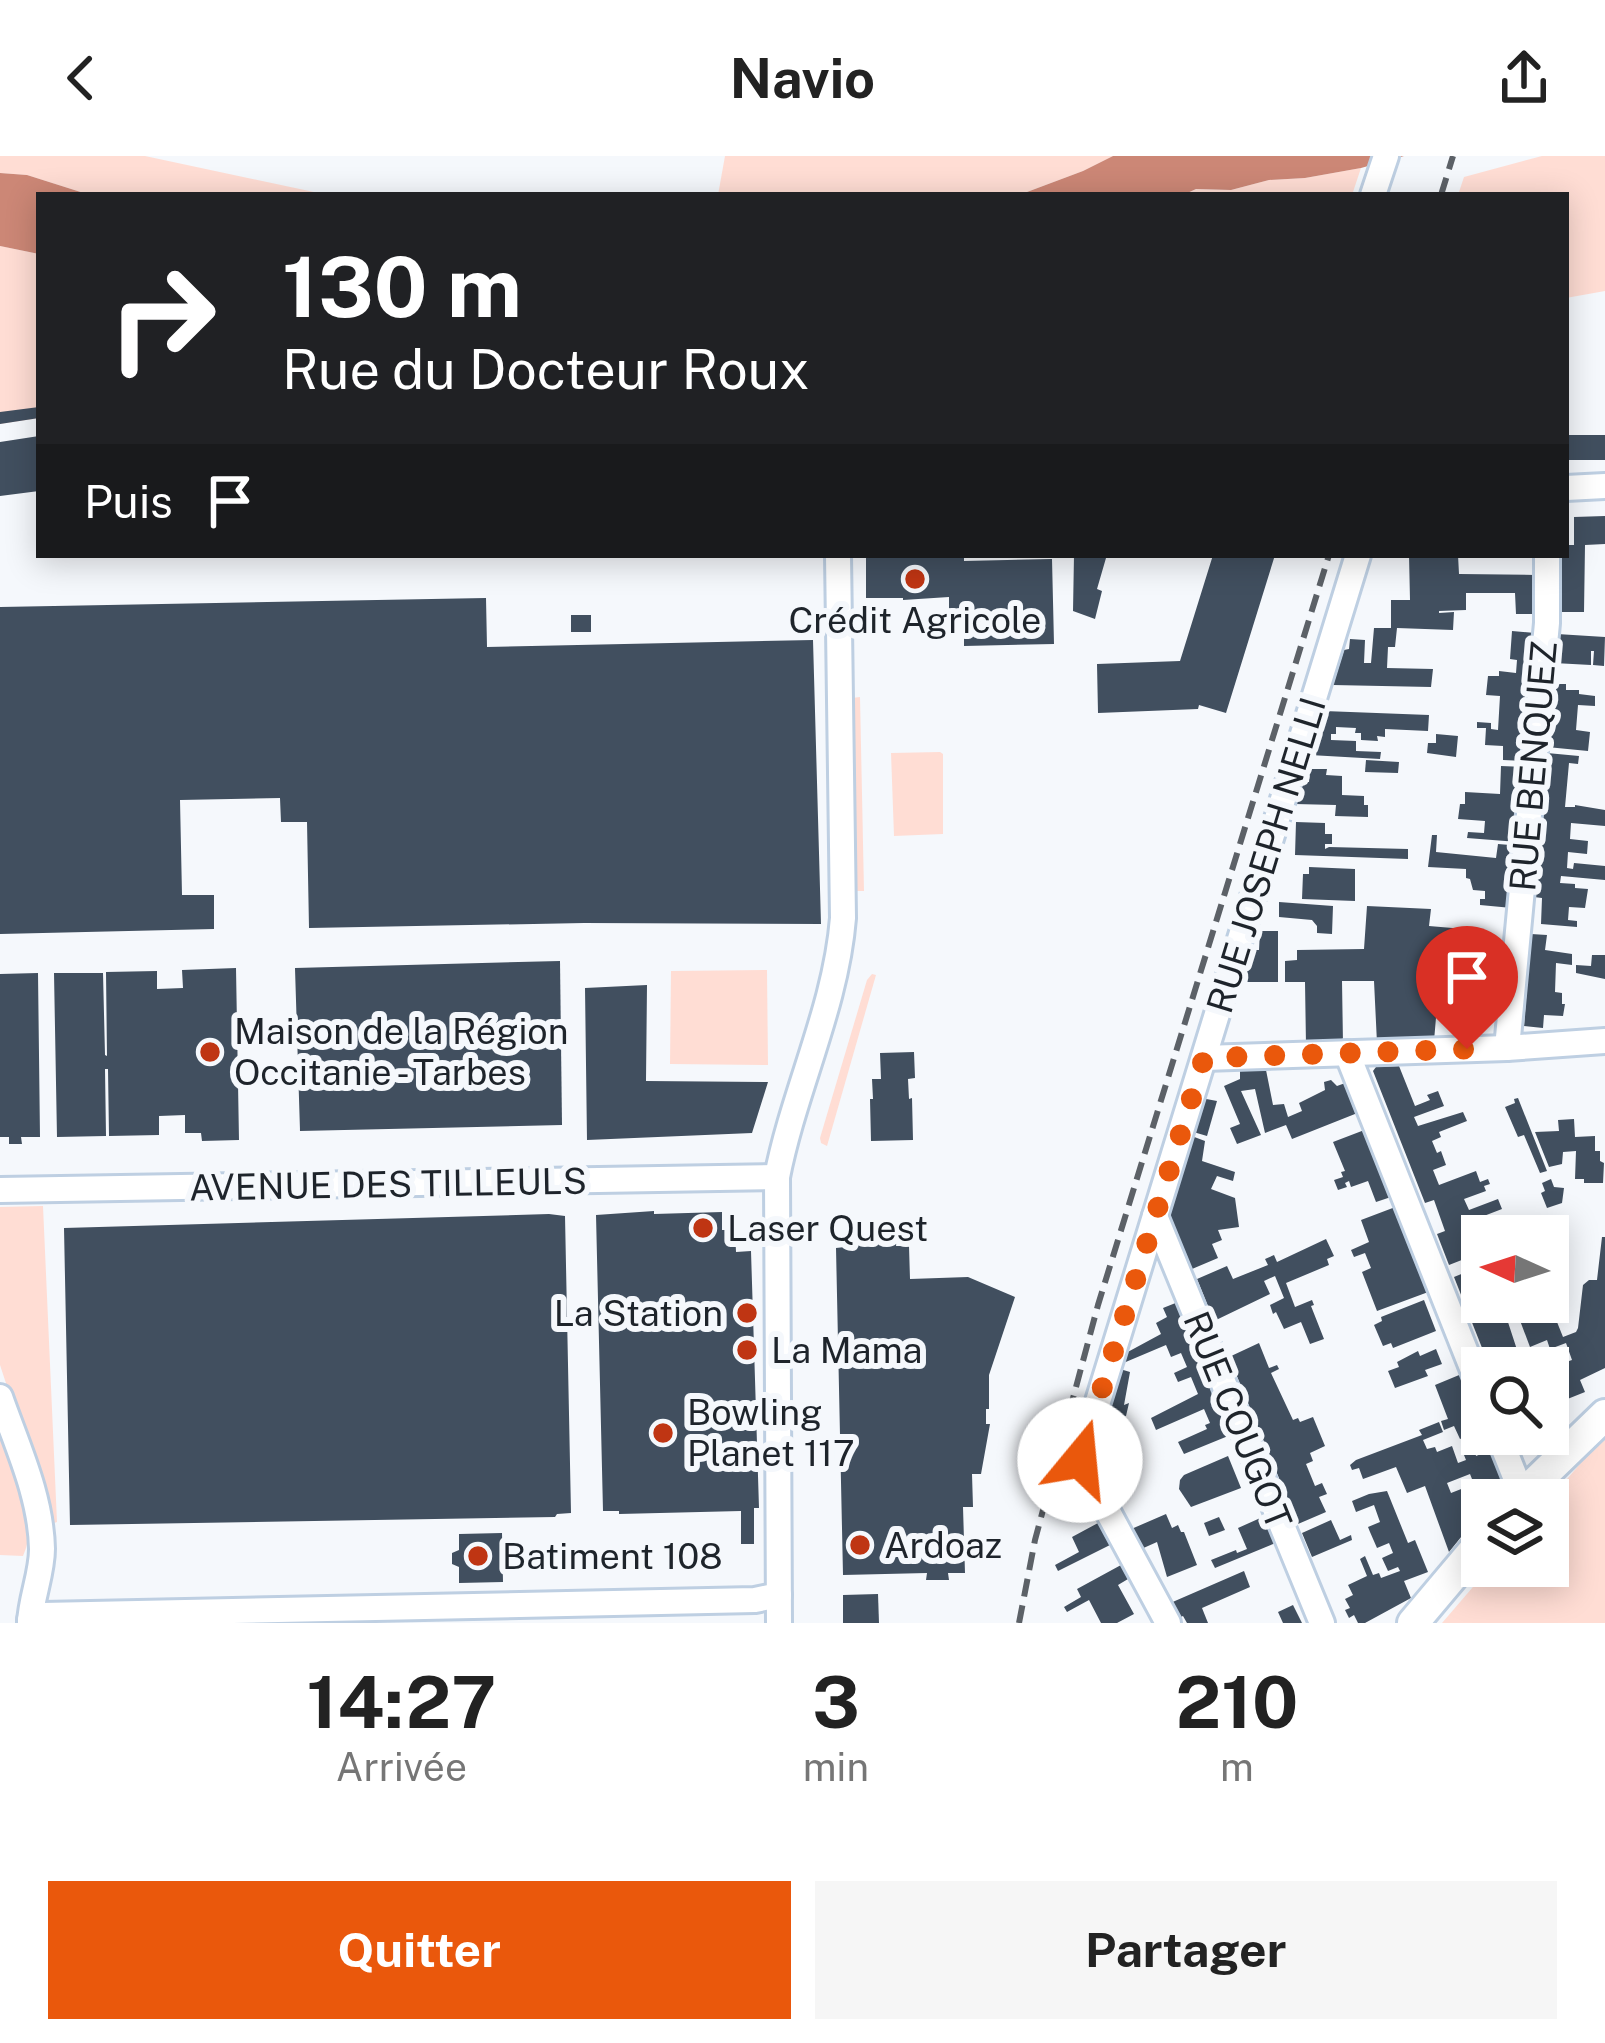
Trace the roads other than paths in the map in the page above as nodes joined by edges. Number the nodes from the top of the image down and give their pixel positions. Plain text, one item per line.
1 (1386, 156) edge
2 (1374, 192) edge
3 (1605, 486) edge
4 (1569, 488) edge
5 (838, 558) edge
6 (1357, 558) edge
7 (1547, 558) edge
8 (1605, 1041) edge
9 (1507, 1048) junction
10 (1347, 1053) junction
11 (1204, 1058) junction
12 (777, 1178) junction
13 (0, 1190) edge
14 (1155, 1216) junction
15 (1464, 1347) edge
16 (0, 1396) edge
17 (1605, 1415) edge
18 (1539, 1479) edge
19 (1461, 1566) edge
20 (779, 1594) junction
21 (521, 1614) edge
22 (30, 1621) edge
23 (779, 1623) edge
24 (1168, 1623) edge
25 (1322, 1623) edge
26 (1413, 1623) edge

1 - 2 street
3 - 4 street
5 - 12 street
6 - 11 street, RUE JOSEPH NELLI
7 - 9 street, RUE BENQUEZ
8 - 9 street
9 - 10 street
10 - 11 street
10 - 15 street
11 - 14 street, RUE JOSEPH NELLI
12 - 13 street, AVENUE DES TILLEULS
12 - 20 street
14 - 24 street, RUE JOSEPH NELLI
14 - 25 street, RUE COUGOT
16 - 22 street
17 - 18 main road
19 - 26 main road
20 - 21 street
20 - 23 street
21 - 22 street

